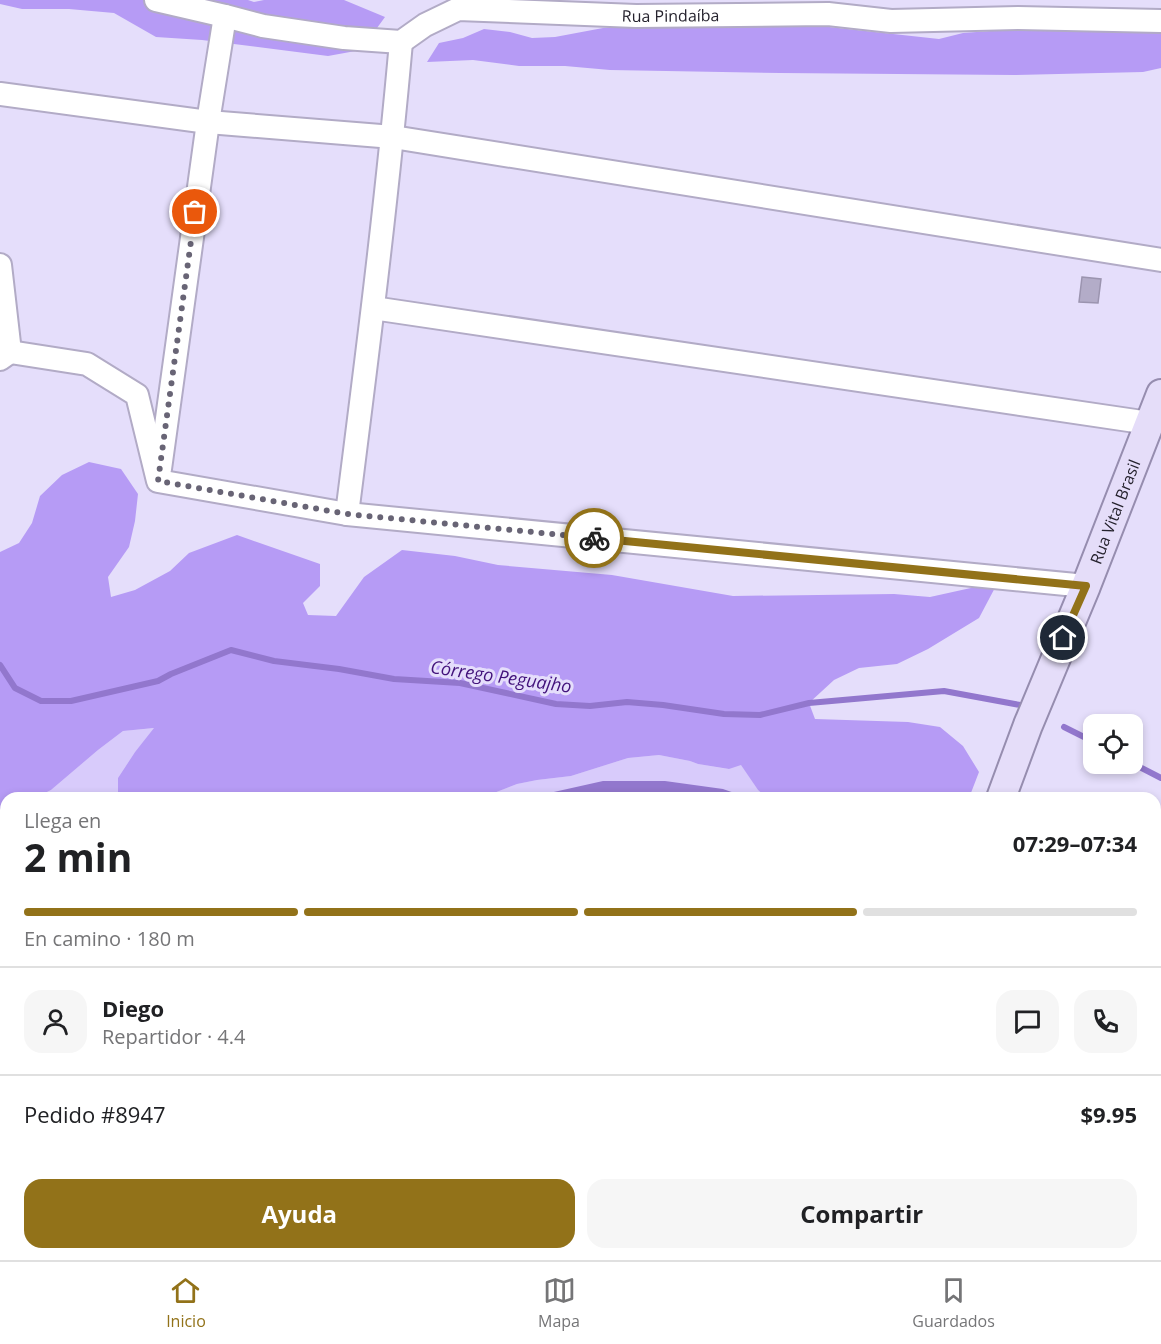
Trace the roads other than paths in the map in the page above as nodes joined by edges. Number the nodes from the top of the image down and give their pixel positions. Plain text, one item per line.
1 (156, 0) edge
2 (827, 7) edge
3 (225, 16) junction
4 (1161, 21) edge
5 (401, 42) junction
6 (0, 94) edge
7 (208, 122) junction
8 (393, 137) junction
9 (1161, 260) edge
10 (0, 265) edge
11 (373, 308) junction
12 (5, 356) edge
13 (1161, 394) edge
14 (1149, 423) junction
15 (158, 481) junction
16 (347, 514) junction
17 (1086, 586) junction
18 (1003, 792) edge

1 - 3 street
2 - 4 street, Rua Pindaíba
2 - 5 street, Rua Pindaíba
3 - 5 street
3 - 7 street
5 - 8 street
6 - 7 street
7 - 8 street
7 - 15 street
8 - 9 street
8 - 11 street
10 - 12 street
11 - 14 street
11 - 16 street
12 - 15 street
13 - 14 main road, Rua Vital Brasil
14 - 17 main road, Rua Vital Brasil
15 - 16 street
16 - 17 street
17 - 18 main road, Rua Vital Brasil

